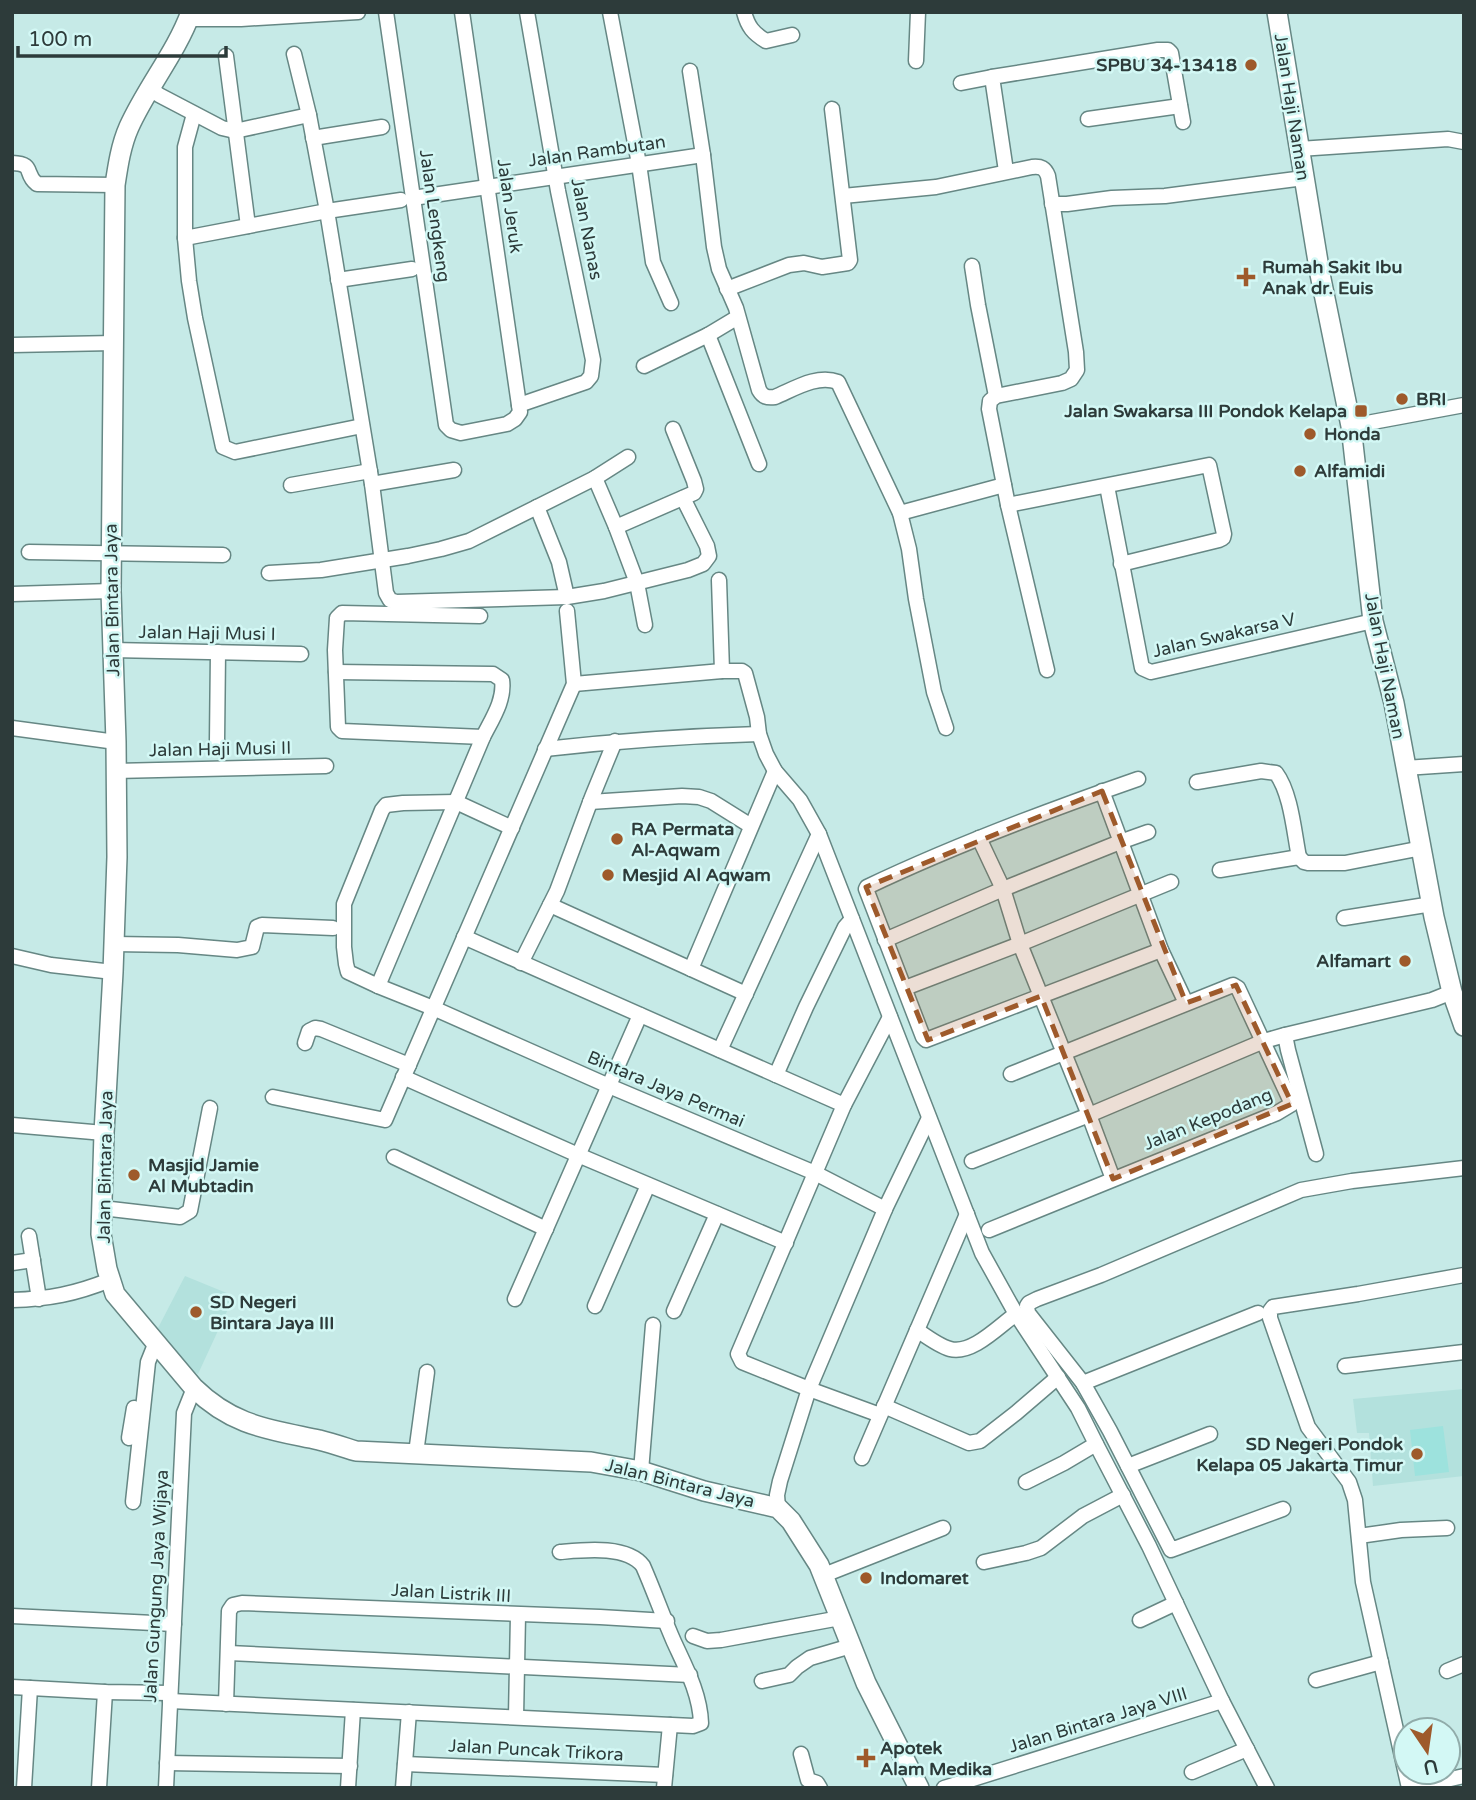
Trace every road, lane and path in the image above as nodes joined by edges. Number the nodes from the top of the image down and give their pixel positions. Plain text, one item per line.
1 (358, 12) edge
2 (386, 12) edge
3 (462, 12) edge
4 (527, 12) edge
5 (610, 12) edge
6 (744, 12) edge
7 (918, 12) edge
8 (1277, 12) edge
9 (190, 16) edge
10 (792, 35) dead end
11 (293, 54) dead end
12 (226, 56) dead end
13 (916, 61) dead end
14 (690, 71) dead end
15 (992, 77) junction
16 (961, 83) dead end
17 (150, 88) junction
18 (1180, 106) junction
19 (832, 109) dead end
20 (194, 114) junction
21 (309, 116) junction
22 (1088, 119) dead end
23 (1183, 122) dead end
24 (382, 127) dead end
25 (235, 131) junction
26 (313, 138) junction
27 (1464, 142) edge
28 (1299, 149) junction
29 (703, 155) junction
30 (12, 163) edge
31 (639, 164) junction
32 (1006, 171) junction
33 (557, 176) junction
34 (1304, 178) junction
35 (115, 185) junction
36 (488, 187) junction
37 (842, 196) junction
38 (407, 199) junction
39 (1052, 204) junction
40 (327, 211) junction
41 (248, 226) junction
42 (184, 238) junction
43 (972, 266) dead end
44 (412, 269) dead end
45 (338, 280) junction
46 (727, 289) junction
47 (671, 303) dead end
48 (738, 317) junction
49 (708, 335) junction
50 (114, 343) junction
51 (12, 345) edge
52 (644, 366) dead end
53 (996, 397) junction
54 (519, 405) junction
55 (1464, 405) edge
56 (362, 425) junction
57 (1350, 426) junction
58 (673, 429) dead end
59 (628, 457) dead end
60 (759, 464) dead end
61 (454, 470) dead end
62 (371, 477) junction
63 (595, 478) junction
64 (291, 485) dead end
65 (1004, 485) junction
66 (1107, 486) junction
67 (683, 498) junction
68 (1007, 505) junction
69 (537, 507) junction
70 (900, 513) junction
71 (616, 527) junction
72 (29, 552) dead end
73 (111, 553) junction
74 (223, 555) dead end
75 (381, 559) junction
76 (1121, 564) junction
77 (269, 573) dead end
78 (719, 580) dead end
79 (637, 583) junction
80 (111, 591) junction
81 (12, 594) edge
82 (567, 604) junction
83 (480, 616) dead end
84 (1373, 621) junction
85 (645, 625) dead end
86 (112, 650) junction
87 (218, 652) junction
88 (301, 654) dead end
89 (1047, 670) dead end
90 (722, 671) junction
91 (336, 672) junction
92 (574, 684) junction
93 (12, 728) edge
94 (946, 728) dead end
95 (759, 734) junction
96 (483, 737) junction
97 (217, 741) dead end
98 (615, 741) junction
99 (116, 742) junction
100 (545, 749) junction
101 (1464, 764) edge
102 (327, 766) dead end
103 (1405, 768) junction
104 (115, 771) junction
105 (775, 771) junction
106 (1138, 779) dead end
107 (1197, 782) dead end
108 (1102, 792) junction
109 (456, 802) junction
110 (590, 802) junction
111 (751, 827) junction
112 (512, 828) junction
113 (1148, 832) dead end
114 (819, 834) junction
115 (979, 838) junction
116 (1120, 842) junction
117 (1423, 848) junction
118 (1299, 857) junction
119 (1220, 870) dead end
120 (1171, 882) dead end
121 (1003, 889) junction
122 (1141, 895) junction
123 (1432, 904) junction
124 (550, 905) junction
125 (1344, 918) dead end
126 (852, 919) junction
127 (333, 928) dead end
128 (464, 937) junction
129 (885, 940) junction
130 (114, 944) junction
131 (1020, 944) junction
132 (1161, 950) junction
133 (12, 956) edge
134 (521, 963) junction
135 (691, 969) junction
136 (113, 972) junction
137 (377, 986) junction
138 (905, 988) junction
139 (1452, 992) junction
140 (746, 994) junction
141 (1041, 996) junction
142 (1186, 1003) junction
143 (433, 1008) junction
144 (640, 1015) junction
145 (890, 1017) junction
146 (1464, 1026) edge
147 (1285, 1035) junction
148 (1264, 1041) junction
149 (305, 1043) dead end
150 (720, 1050) junction
151 (1064, 1053) junction
152 (406, 1071) junction
153 (1011, 1074) dead end
154 (776, 1075) junction
155 (609, 1086) junction
156 (273, 1097) dead end
157 (844, 1105) junction
158 (210, 1108) dead end
159 (1089, 1115) junction
160 (929, 1118) junction
161 (12, 1125) edge
162 (104, 1133) junction
163 (1316, 1154) dead end
164 (578, 1155) junction
165 (394, 1157) dead end
166 (972, 1161) dead end
167 (1464, 1168) edge
168 (815, 1172) junction
169 (1113, 1179) junction
170 (648, 1185) junction
171 (102, 1208) junction
172 (885, 1209) junction
173 (717, 1214) junction
174 (967, 1214) junction
175 (546, 1229) junction
176 (989, 1230) dead end
177 (29, 1236) dead end
178 (786, 1243) junction
179 (33, 1260) junction
180 (12, 1263) edge
181 (1464, 1275) edge
182 (110, 1280) junction
183 (39, 1299) junction
184 (515, 1299) dead end
185 (12, 1300) edge
186 (595, 1306) dead end
187 (674, 1311) dead end
188 (1258, 1313) dead end
189 (1016, 1314) junction
190 (653, 1325) dead end
191 (917, 1331) junction
192 (152, 1338) junction
193 (1464, 1352) edge
194 (145, 1362) junction
195 (1345, 1366) dead end
196 (427, 1372) dead end
197 (1058, 1377) junction
198 (1083, 1383) junction
199 (194, 1388) junction
200 (809, 1389) junction
201 (882, 1411) junction
202 (1210, 1434) dead end
203 (129, 1438) dead end
204 (1096, 1444) junction
205 (416, 1453) junction
206 (862, 1458) dead end
207 (1128, 1466) junction
208 (641, 1471) junction
209 (1026, 1482) dead end
210 (1123, 1494) junction
211 (132, 1502) dead end
212 (778, 1508) junction
213 (1283, 1509) dead end
214 (943, 1528) dead end
215 (1447, 1528) dead end
216 (1359, 1536) junction
217 (560, 1552) dead end
218 (984, 1562) dead end
219 (824, 1575) junction
220 (1176, 1602) junction
221 (519, 1615) junction
222 (12, 1616) edge
223 (840, 1618) junction
224 (1140, 1620) dead end
225 (667, 1621) junction
226 (174, 1624) junction
227 (693, 1636) dead end
228 (851, 1646) junction
229 (229, 1653) junction
230 (1381, 1662) junction
231 (1464, 1664) edge
232 (516, 1666) junction
233 (1447, 1671) dead end
234 (690, 1675) junction
235 (1316, 1680) dead end
236 (762, 1681) dead end
237 (12, 1687) edge
238 (30, 1688) junction
239 (105, 1692) junction
240 (170, 1697) junction
241 (1222, 1701) junction
242 (226, 1704) junction
243 (353, 1710) junction
244 (409, 1712) junction
245 (516, 1717) junction
246 (670, 1725) junction
247 (1247, 1749) junction
248 (801, 1754) dead end
249 (19, 1755) edge
250 (167, 1763) junction
251 (405, 1764) junction
252 (350, 1766) junction
253 (1192, 1772) dead end
254 (1464, 1776) edge
255 (665, 1782) edge
256 (24, 1788) edge
257 (99, 1788) edge
258 (166, 1788) edge
259 (348, 1788) edge
260 (403, 1788) edge
261 (820, 1788) edge
262 (919, 1788) edge
263 (944, 1788) edge
264 (1267, 1788) edge
265 (1410, 1788) edge

1 - 9 street
2 - 38 street, Jalan Lengkeng
3 - 36 street, Jalan Jeruk
4 - 33 street, Jalan Nanas
5 - 31 street
6 - 10 street
7 - 13 street
8 - 28 street, Jalan Haji Naman
9 - 17 street, Jalan Bintara Jaya
11 - 21 street
12 - 25 street
14 - 29 street
15 - 16 street
15 - 18 street
15 - 32 street
17 - 20 street
17 - 35 street, Jalan Bintara Jaya
18 - 22 street
18 - 23 street
19 - 37 street
20 - 25 street
20 - 42 street
21 - 25 street
21 - 26 street
24 - 26 street
25 - 41 street
26 - 40 street
27 - 28 street
28 - 34 street, Jalan Haji Naman
29 - 31 street, Jalan Rambutan
29 - 46 street
30 - 35 street
31 - 33 street, Jalan Rambutan
31 - 47 street
32 - 37 street
32 - 39 street
33 - 36 street, Jalan Rambutan
33 - 54 street, Jalan Nanas
34 - 39 street
34 - 57 street, Jalan Haji Naman
35 - 50 street, Jalan Bintara Jaya
36 - 38 street, Jalan Rambutan
36 - 54 street, Jalan Jeruk
37 - 46 street
38 - 40 street, Jalan Rambutan
38 - 54 street, Jalan Lengkeng
39 - 53 street
40 - 41 street, Jalan Rambutan
40 - 45 street
41 - 42 street, Jalan Rambutan
42 - 56 street
43 - 53 street
44 - 45 street
45 - 56 street
46 - 48 street
48 - 49 street
48 - 70 street
49 - 52 street
49 - 60 street
50 - 51 street
50 - 73 street, Jalan Bintara Jaya
53 - 65 street
55 - 57 street
56 - 62 street
57 - 84 street, Jalan Haji Naman
58 - 67 street
59 - 63 street
61 - 62 street
62 - 64 street
62 - 75 street
63 - 69 street
63 - 71 street
65 - 68 street
65 - 70 street
66 - 68 street
66 - 76 street, Jalan Swakarsa V
66 - 76 street
67 - 71 street
67 - 79 street
68 - 89 street
69 - 75 street
69 - 82 street
70 - 94 street
71 - 79 street
72 - 73 street
73 - 74 street
73 - 80 street, Jalan Bintara Jaya
75 - 77 street
75 - 82 street
76 - 84 street, Jalan Swakarsa V
78 - 90 street
79 - 82 street
79 - 85 street
80 - 81 street
80 - 86 street, Jalan Bintara Jaya
82 - 92 street
83 - 91 street
84 - 103 street, Jalan Haji Naman
86 - 87 street, Jalan Haji Musi I
86 - 99 street, Jalan Bintara Jaya
87 - 88 street, Jalan Haji Musi I
87 - 97 street
90 - 92 street
90 - 95 street
91 - 96 street
91 - 96 street
92 - 100 street
93 - 99 street
95 - 98 street
95 - 105 street
96 - 109 street
98 - 100 street
98 - 110 street
99 - 104 street, Jalan Bintara Jaya
100 - 112 street
101 - 103 street
102 - 104 street, Jalan Haji Musi II
103 - 117 street, Jalan Haji Naman
104 - 130 street, Jalan Bintara Jaya
105 - 111 street
105 - 114 street
106 - 108 street
107 - 118 street
108 - 115 street
108 - 116 street
109 - 112 street
109 - 137 street
109 - 137 street, Bintara Jaya Permai
110 - 111 street
110 - 124 street
111 - 135 street
112 - 128 street
113 - 116 street
114 - 126 street
114 - 140 street
115 - 121 street
115 - 129 street
116 - 121 street
116 - 122 street
117 - 118 street
117 - 123 street, Jalan Haji Naman
118 - 119 street
120 - 122 street
121 - 129 street
121 - 131 street
122 - 131 street
122 - 132 street
123 - 125 street
123 - 139 street, Jalan Haji Naman
124 - 134 street
124 - 135 street
126 - 145 street
126 - 154 street
127 - 130 street
128 - 134 street
128 - 143 street
129 - 138 street
130 - 136 street, Jalan Bintara Jaya
131 - 138 street
131 - 141 street
132 - 141 street
132 - 142 street
133 - 136 street
134 - 144 street
135 - 140 street
136 - 162 street, Jalan Bintara Jaya
137 - 143 street, Bintara Jaya Permai
138 - 141 street
139 - 146 street, Jalan Haji Naman
139 - 147 street
140 - 150 street
141 - 151 street
142 - 148 street
142 - 151 street
143 - 152 street
143 - 155 street, Bintara Jaya Permai
144 - 150 street
144 - 155 street
145 - 157 street
145 - 160 street
147 - 148 street
147 - 163 street
148 - 159 street
148 - 169 street, Jalan Kepodang
149 - 152 street
150 - 154 street
151 - 153 street
151 - 159 street
152 - 156 street
152 - 164 street
154 - 157 street
155 - 164 street
155 - 168 street, Bintara Jaya Permai
157 - 168 street
158 - 171 street
159 - 166 street
159 - 169 street
160 - 172 street
160 - 174 street
161 - 162 street
162 - 171 street, Jalan Bintara Jaya
164 - 170 street
164 - 175 street
165 - 175 street
167 - 198 street
168 - 172 street, Bintara Jaya Permai
168 - 178 street
169 - 176 street
170 - 173 street
170 - 186 street
171 - 182 street, Jalan Bintara Jaya
172 - 200 street
173 - 178 street
173 - 187 street
174 - 189 street
174 - 191 street
175 - 184 street
177 - 179 street
178 - 200 street
179 - 180 street
179 - 183 street
181 - 216 street
182 - 183 street
182 - 192 street, Jalan Bintara Jaya
183 - 185 street
188 - 198 street
189 - 191 street
189 - 197 street
190 - 208 street
191 - 201 street
192 - 194 street
192 - 199 street, Jalan Bintara Jaya
193 - 195 street
194 - 203 street
194 - 211 street
196 - 205 street
197 - 201 street
197 - 204 street
198 - 207 street
199 - 205 street, Jalan Bintara Jaya
199 - 226 street, Jalan Gungung Jaya Wijaya
200 - 201 street
200 - 212 street
201 - 206 street
202 - 207 street
204 - 209 street
204 - 210 street
205 - 208 street, Jalan Bintara Jaya
207 - 213 street
208 - 212 street, Jalan Bintara Jaya
210 - 218 street
210 - 220 street
212 - 219 street, Jalan Bintara Jaya
214 - 219 street
215 - 216 street
216 - 230 street
217 - 225 street
219 - 223 street, Jalan Bintara Jaya
220 - 224 street
220 - 241 street
221 - 225 street, Jalan Listrik III
221 - 229 street, Jalan Listrik III
221 - 232 street
222 - 226 street
223 - 227 street
223 - 228 street, Jalan Bintara Jaya
225 - 234 street
226 - 240 street, Jalan Gungung Jaya Wijaya
228 - 236 street
228 - 262 street, Jalan Bintara Jaya
229 - 232 street
229 - 242 street
230 - 235 street
230 - 265 street
231 - 233 street
232 - 234 street
232 - 245 street
234 - 246 street
237 - 238 street
238 - 239 street
238 - 249 street
239 - 240 street
239 - 257 street
240 - 242 street
240 - 250 street, Jalan Gungung Jaya Wijaya
241 - 247 street
241 - 263 street, Jalan Bintara Jaya VIII
242 - 243 street
243 - 244 street
243 - 252 street
244 - 245 street
244 - 251 street
245 - 246 street
246 - 255 street
247 - 253 street
247 - 264 street
248 - 261 street
249 - 256 street
250 - 252 street
250 - 258 street, Jalan Gungung Jaya Wijaya
251 - 255 street, Jalan Puncak Trikora
251 - 260 street
252 - 259 street
254 - 265 street

